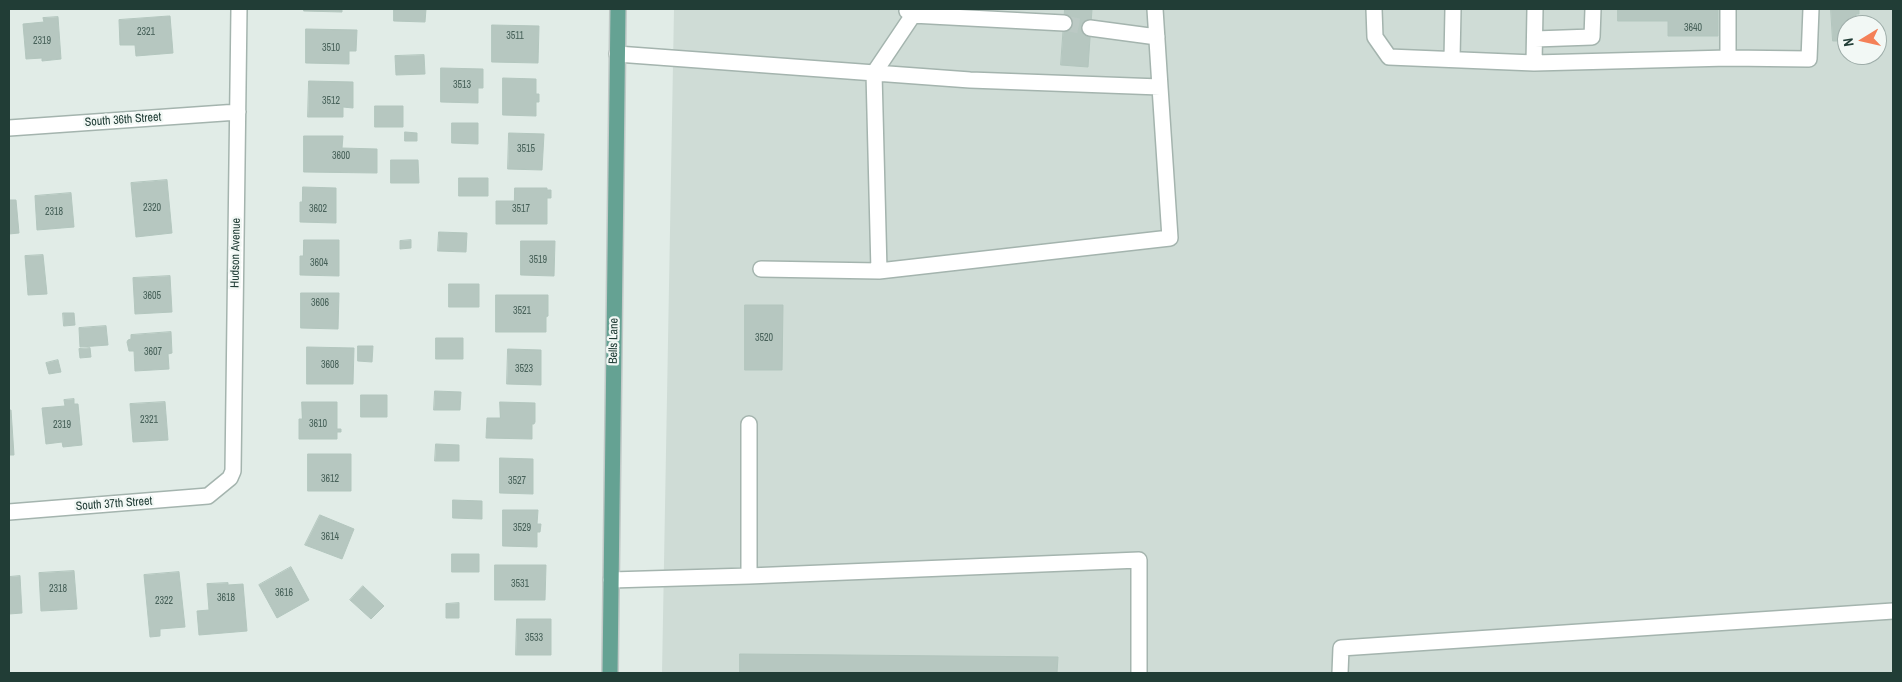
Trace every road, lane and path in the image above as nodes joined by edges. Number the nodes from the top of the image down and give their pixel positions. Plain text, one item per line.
1 (239, 9) edge
2 (618, 9) edge
3 (1156, 9) edge
4 (1374, 9) edge
5 (1453, 9) edge
6 (1535, 9) edge
7 (1593, 9) edge
8 (1728, 9) edge
9 (1811, 9) edge
10 (911, 11) edge
11 (1064, 23) tunnel mouth
12 (1090, 28) tunnel mouth
13 (1157, 37) junction
14 (1535, 39) junction
15 (617, 54) junction
16 (1728, 58) junction
17 (1452, 59) junction
18 (1534, 63) junction
19 (874, 73) junction
20 (1160, 87) junction
21 (238, 112) junction
22 (9, 128) edge
23 (761, 269) dead end
24 (879, 271) junction
25 (749, 424) dead end
26 (216, 490) joint
27 (9, 512) edge
28 (749, 576) junction
29 (610, 580) junction
30 (1893, 611) edge
31 (610, 673) edge
32 (1139, 673) edge
33 (1340, 673) edge

1 - 21 street, Hudson Avenue
2 - 15 main road, Bells Lane
3 - 13 street
4 - 17 street
5 - 17 street
6 - 14 street
7 - 14 street
8 - 16 street
9 - 16 street
10 - 11 street
10 - 19 street
12 - 13 street
13 - 20 street
14 - 18 street
15 - 19 street
15 - 29 main road, Bells Lane
16 - 18 street
17 - 18 street
19 - 20 street
19 - 24 street
20 - 24 street
21 - 22 street, South 36th Street
21 - 26 street, Hudson Avenue
23 - 24 street
25 - 28 street
26 - 27 street, South 37th Street
28 - 29 street
28 - 32 street
29 - 31 main road, Bells Lane
30 - 33 street

